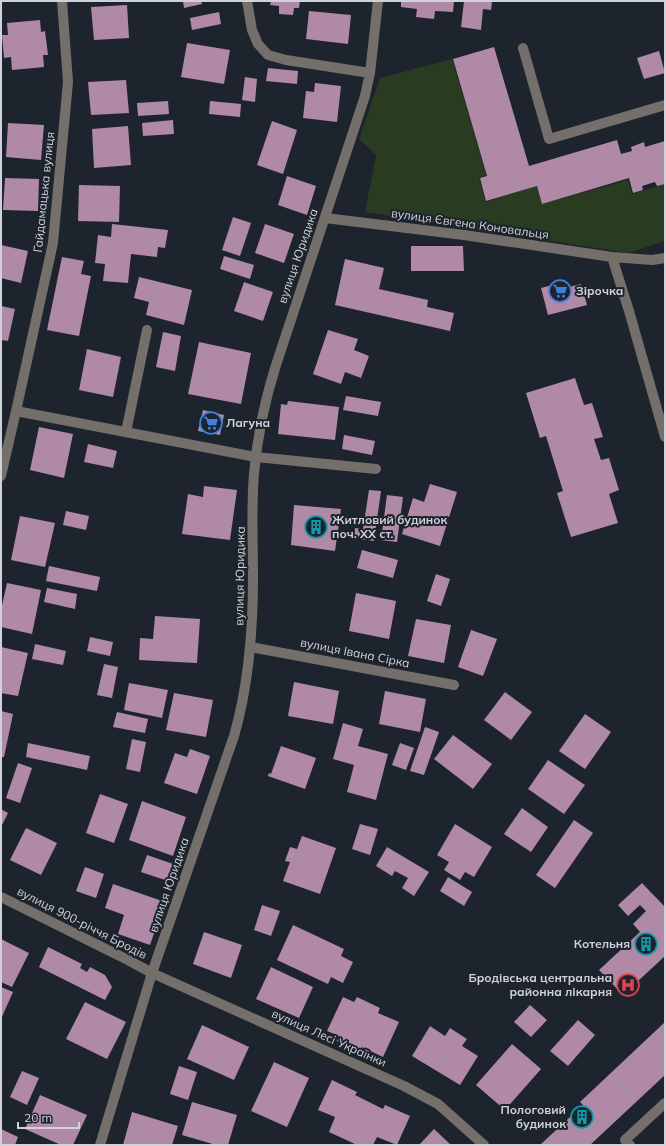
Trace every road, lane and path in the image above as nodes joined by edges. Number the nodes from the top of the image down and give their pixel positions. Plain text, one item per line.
1 (62, 1) edge
2 (247, 1) edge
3 (378, 1) edge
4 (523, 48) dead end
5 (370, 73) junction
6 (665, 105) edge
7 (325, 218) junction
8 (612, 257) junction
9 (665, 258) edge
10 (147, 330) dead end
11 (16, 411) junction
12 (126, 432) junction
13 (665, 437) edge
14 (256, 457) junction
15 (376, 469) dead end
16 (1, 476) edge
17 (251, 647) junction
18 (454, 685) dead end
19 (1, 898) edge
20 (152, 973) junction
21 (665, 1103) edge
22 (100, 1145) edge
23 (484, 1145) edge
24 (630, 1145) edge

1 - 11 street, Гайдамацька вулиця
2 - 5 street
3 - 5 street, вулиця Юридика
4 - 6 street
5 - 7 street, вулиця Юридика
7 - 8 street, вулиця Євгена Коновальця
7 - 14 street, вулиця Юридика
8 - 9 street, вулиця Євгена Коновальця
8 - 13 street
10 - 12 street
11 - 12 street
11 - 16 street, Гайдамацька вулиця
12 - 14 street
14 - 15 street
14 - 17 street, вулиця Юридика
17 - 18 street, вулиця Івана Сірка
17 - 20 street, вулиця Юридика
19 - 20 street, вулиця 900-річчя Бродів
20 - 22 street, вулиця Юридика
20 - 23 street, вулиця Лесі Українки
21 - 24 street

